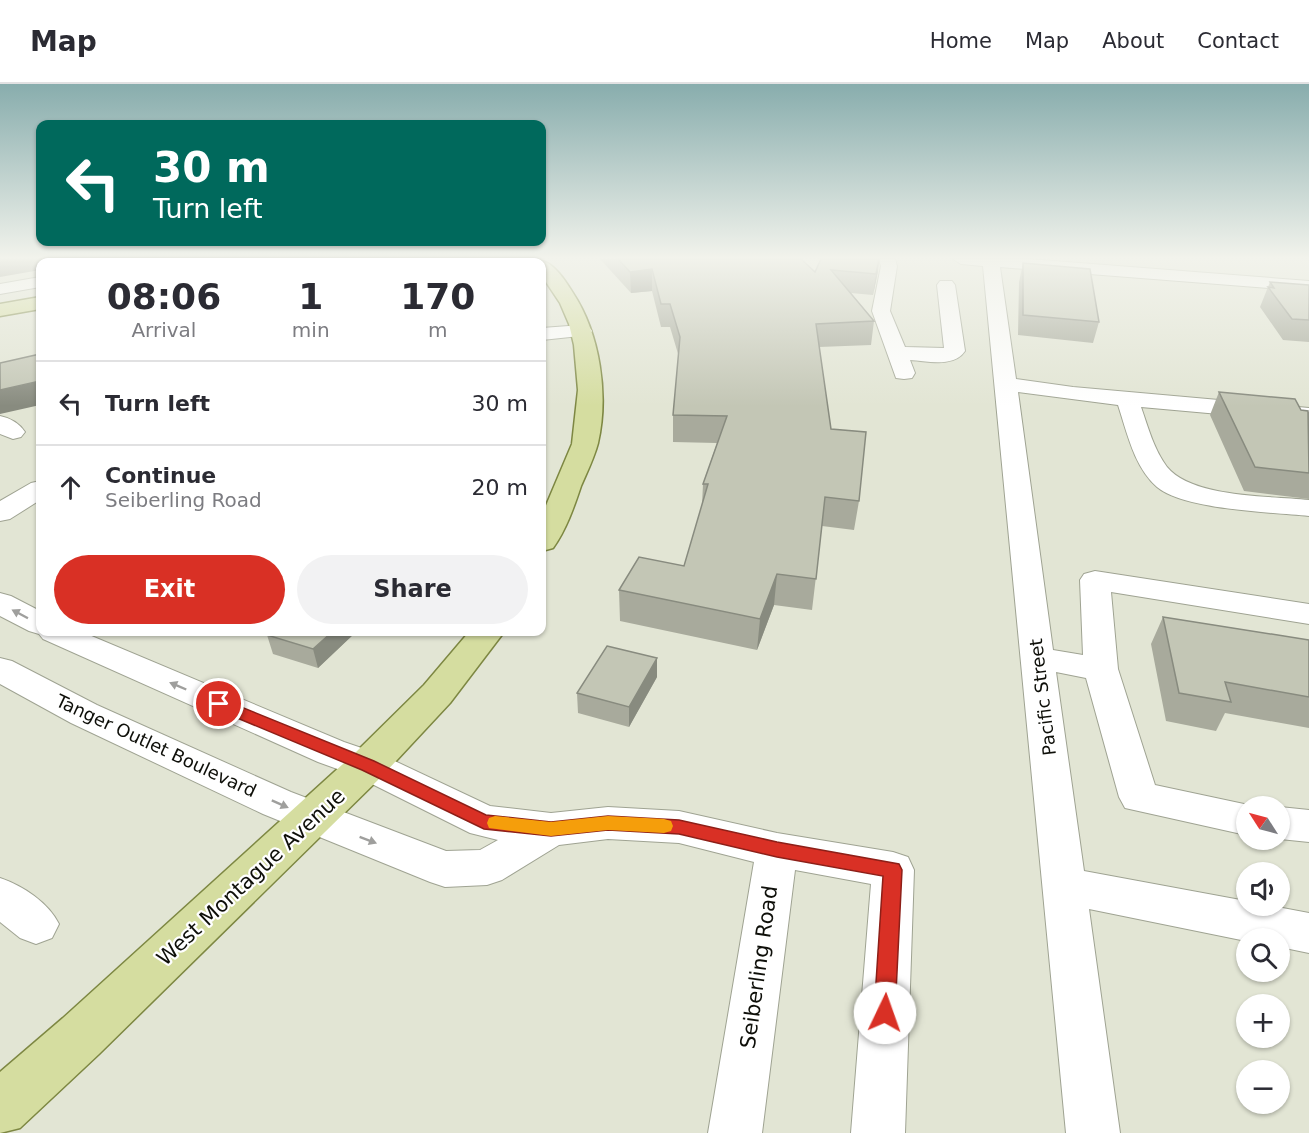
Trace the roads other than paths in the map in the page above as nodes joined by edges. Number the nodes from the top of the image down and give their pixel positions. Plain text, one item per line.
1 (571, 308) edge
2 (882, 308) edge
3 (949, 308) edge
4 (990, 308) edge
5 (582, 331) junction
6 (546, 334) edge
7 (897, 353) junction
8 (904, 373) dead end
9 (1005, 384) junction
10 (1127, 399) junction
11 (1309, 415) edge
12 (36, 491) edge
13 (1309, 508) edge
14 (0, 513) edge
15 (546, 535) edge
16 (0, 603) edge
17 (1309, 614) edge
18 (36, 622) edge
19 (63, 636) edge
20 (484, 636) edge
21 (1038, 658) junction
22 (0, 669) edge
23 (1101, 669) junction
24 (368, 765) junction
25 (1236, 817) edge
26 (313, 819) junction
27 (1290, 824) edge
28 (1309, 826) edge
29 (551, 829) junction
30 (777, 850) junction
31 (1065, 886) junction
32 (0, 897) edge
33 (36, 924) dead end
34 (1309, 933) edge
35 (0, 1108) edge
36 (735, 1133) edge
37 (878, 1133) edge
38 (1093, 1133) edge

1 - 5 main road
2 - 7 street
3 - 7 street
4 - 9 street, Pacific Street
5 - 6 street
5 - 15 main road
7 - 8 street
9 - 10 street
9 - 21 street, Pacific Street
10 - 11 street
10 - 13 street
12 - 14 street
18 -> 16 street
17 - 23 street
24 -> 19 street
20 - 24 main road, West Montague Avenue
21 - 23 street
21 - 31 street, Pacific Street
22 -> 26 street, Tanger Outlet Boulevard
23 - 25 street
24 - 26 main road, West Montague Avenue
24 - 29 street
26 -> 29 street
26 - 35 main road, West Montague Avenue
27 - 28 street
29 - 30 street
30 - 36 street, Seiberling Road
30 - 37 street
31 - 34 street
31 - 38 street, Pacific Street
32 - 33 street

